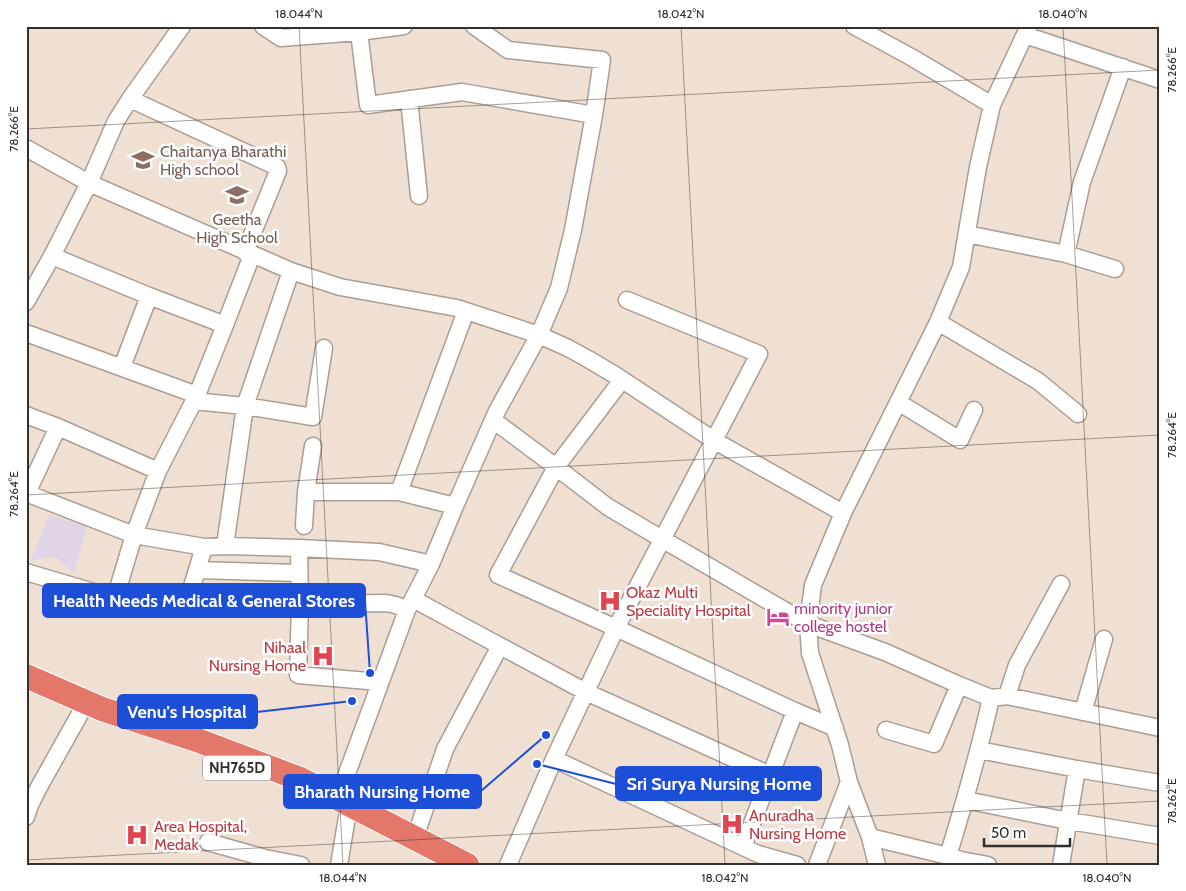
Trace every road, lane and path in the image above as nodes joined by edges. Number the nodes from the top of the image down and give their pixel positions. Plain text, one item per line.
1 (182, 26) edge
2 (262, 26) edge
3 (404, 26) edge
4 (474, 26) edge
5 (854, 26) edge
6 (1027, 31) edge
7 (359, 32) junction
8 (1123, 67) junction
9 (1160, 80) edge
10 (130, 99) junction
11 (409, 99) junction
12 (992, 105) junction
13 (594, 115) junction
14 (26, 148) edge
15 (89, 183) junction
16 (419, 196) dead end
17 (967, 234) junction
18 (248, 254) junction
19 (1066, 254) junction
20 (52, 256) junction
21 (1115, 269) dead end
22 (291, 271) junction
23 (148, 296) junction
24 (627, 300) dead end
25 (26, 302) edge
26 (466, 311) junction
27 (938, 322) junction
28 (225, 325) junction
29 (26, 333) edge
30 (539, 335) junction
31 (324, 348) dead end
32 (122, 367) junction
33 (622, 380) junction
34 (195, 398) junction
35 (898, 402) junction
36 (245, 406) junction
37 (974, 410) dead end
38 (1078, 414) dead end
39 (26, 415) edge
40 (493, 420) junction
41 (58, 427) junction
42 (715, 441) junction
43 (313, 446) dead end
44 (556, 467) junction
45 (158, 471) junction
46 (306, 492) junction
47 (399, 492) junction
48 (27, 493) edge
49 (455, 506) junction
50 (843, 513) junction
51 (304, 526) dead end
52 (134, 535) junction
53 (662, 539) junction
54 (225, 546) junction
55 (204, 547) junction
56 (299, 548) junction
57 (431, 564) junction
58 (196, 570) junction
59 (26, 572) edge
60 (298, 573) junction
61 (1061, 584) dead end
62 (300, 604) junction
63 (410, 605) junction
64 (808, 624) junction
65 (616, 628) junction
66 (1104, 639) dead end
67 (500, 646) junction
68 (26, 676) edge
69 (380, 682) junction
70 (959, 685) junction
71 (26, 689) edge
72 (586, 692) junction
73 (999, 697) junction
74 (795, 711) junction
75 (81, 712) junction
76 (1083, 712) junction
77 (835, 728) junction
78 (1160, 728) edge
79 (886, 730) dead end
80 (979, 750) junction
81 (554, 759) junction
82 (1077, 769) junction
83 (770, 775) junction
84 (849, 782) junction
85 (1160, 783) edge
86 (966, 800) junction
87 (343, 808) junction
88 (27, 809) edge
89 (1069, 821) junction
90 (1160, 836) edge
91 (870, 837) junction
92 (415, 838) junction
93 (208, 842) dead end
94 (743, 847) junction
95 (948, 856) junction
96 (265, 862) edge
97 (301, 865) edge
98 (338, 865) edge
99 (439, 865) edge
100 (468, 865) edge
101 (508, 865) edge
102 (797, 865) edge
103 (817, 865) edge
104 (877, 865) edge
105 (988, 865) edge
106 (1061, 865) edge

1 - 10 street
2 - 7 street
3 - 7 street
4 - 13 street
5 - 12 street
6 - 8 street
6 - 12 street
7 - 11 street
8 - 9 street
8 - 19 street
10 - 15 street
10 - 18 street
11 - 13 street
11 - 16 street
12 - 17 street
13 - 30 street
14 - 15 street
15 - 18 street
15 - 20 street
17 - 19 street
17 - 27 street
18 - 22 street
18 - 28 street
19 - 21 street
20 - 23 street
20 - 25 street
22 - 26 street
22 - 36 street
23 - 28 street
23 - 32 street
24 - 42 street
26 - 30 street
26 - 47 street
27 - 35 street
27 - 38 street
28 - 34 street
29 - 32 street
30 - 33 street
30 - 40 street
31 - 36 street
32 - 34 street
33 - 42 street
33 - 44 street
34 - 36 street
34 - 45 street
35 - 37 street
35 - 50 street
36 - 54 street
39 - 41 street
40 - 44 street
40 - 49 street
41 - 45 street
41 - 48 street
42 - 50 street
42 - 53 street
43 - 46 street
44 - 53 street
44 - 65 street
45 - 52 street
46 - 47 street
46 - 51 street
47 - 49 street
48 - 52 street
49 - 57 street
50 - 64 street
52 - 55 street
52 - 59 street
53 - 64 street
53 - 65 street
54 - 55 street
54 - 56 street
55 - 58 street
56 - 57 street
56 - 60 street
57 - 63 street
58 - 60 street
58 - 62 street
60 - 62 street
61 - 73 street
62 - 63 street
62 - 69 street
63 - 67 street
63 - 69 street
64 - 70 street
64 - 77 street
65 - 72 street
65 - 74 street
66 - 76 street
67 - 72 street
67 - 92 street
68 - 87 highway, NH765D
69 - 87 street
70 - 73 street
70 - 79 street
71 - 75 highway, NH765D
72 - 81 street
72 - 83 street
73 - 76 street
73 - 80 street
74 - 77 street
74 - 83 street
75 - 87 highway, NH765D
75 - 88 street
76 - 78 street
77 - 84 street
80 - 82 street
80 - 86 street
81 - 94 street
81 - 101 street
82 - 85 street
82 - 89 street
83 - 94 street
84 - 91 street
84 - 103 street
86 - 89 street
86 - 95 street
87 - 92 highway, NH765D
87 - 98 street
87 - 99 highway, NH765D
89 - 90 street
89 - 106 street
91 - 95 street
91 - 104 street
92 - 100 highway, NH765D
93 - 96 street
94 - 102 street
95 - 105 street
96 - 97 street

